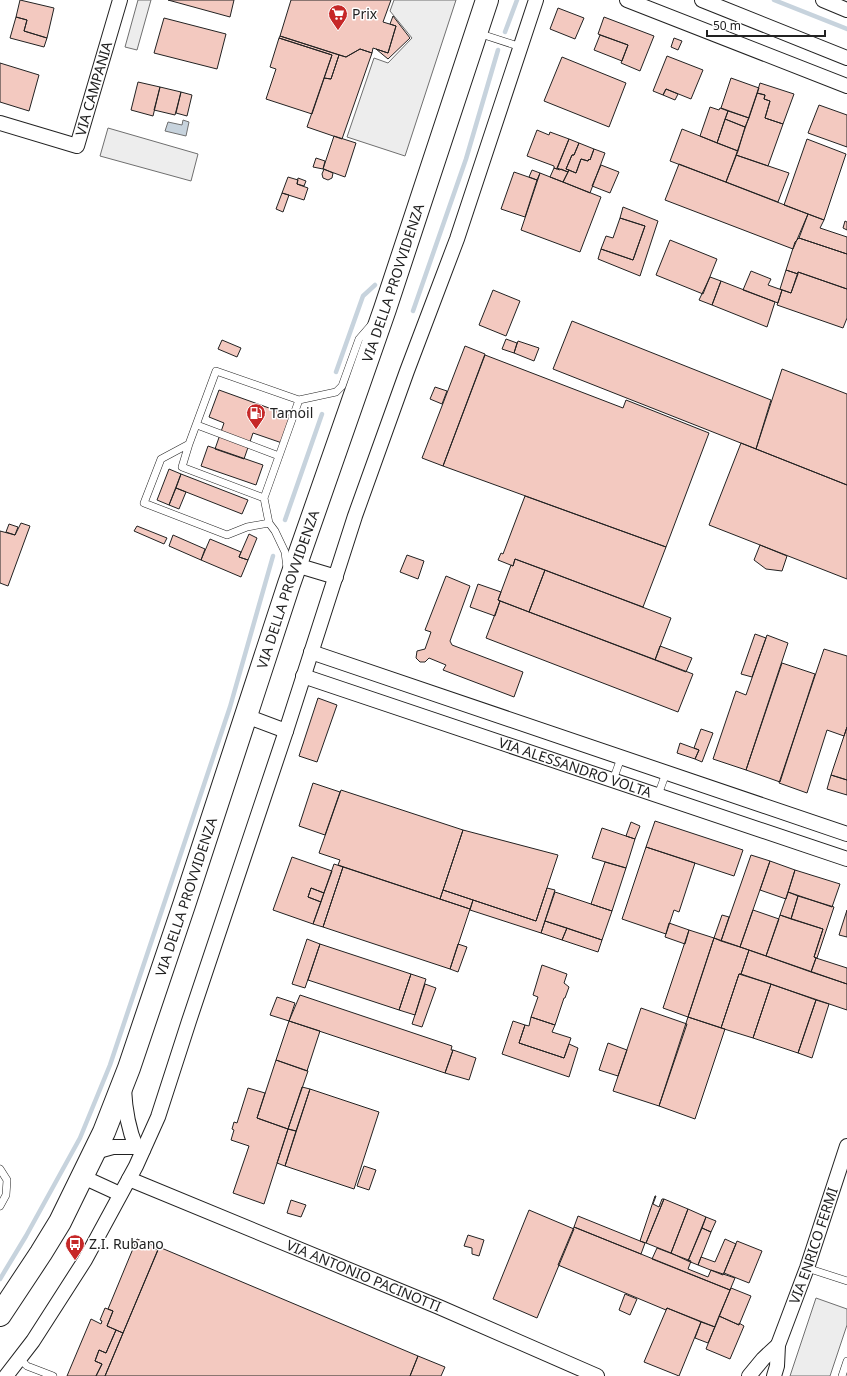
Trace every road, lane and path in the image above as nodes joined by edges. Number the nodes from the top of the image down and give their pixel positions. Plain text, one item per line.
1 (120, 0) edge
2 (487, 0) edge
3 (536, 0) edge
4 (627, 0) edge
5 (702, 0) edge
6 (823, 0) edge
7 (847, 10) edge
8 (476, 33) junction
9 (521, 47) junction
10 (847, 58) edge
11 (847, 86) edge
12 (0, 123) edge
13 (385, 309) junction
14 (299, 400) junction
15 (197, 426) junction
16 (189, 444) junction
17 (279, 456) junction
18 (264, 498) junction
19 (269, 523) junction
20 (293, 574) junction
21 (336, 577) junction
22 (311, 652) junction
23 (303, 676) junction
24 (246, 716) junction
25 (286, 731) junction
26 (621, 758) junction
27 (666, 773) junction
28 (613, 780) junction
29 (658, 796) junction
30 (847, 834) edge
31 (847, 859) edge
32 (123, 1083) junction
33 (847, 1146) edge
34 (139, 1149) junction
35 (95, 1152) junction
36 (0, 1169) edge
37 (83, 1177) junction
38 (129, 1179) junction
39 (120, 1194) junction
40 (0, 1206) edge
41 (806, 1268) junction
42 (847, 1281) edge
43 (0, 1315) edge
44 (778, 1345) junction
45 (20, 1359) junction
46 (847, 1361) edge
47 (6, 1376) edge
48 (52, 1376) edge
49 (597, 1376) edge
50 (749, 1376) edge
51 (774, 1376) edge
52 (842, 1376) edge

1 - 12 street, VIA CAMPANIA
2 - 8 main road, VIA DELLA PROVVIDENZA
3 - 9 street
4 - 11 street
5 - 10 street
6 - 7 street
8 - 9 lane
8 - 13 main road, VIA DELLA PROVVIDENZA
9 - 21 street
13 - 14 lane
13 - 20 main road, VIA DELLA PROVVIDENZA
14 - 15 lane
14 - 17 lane
15 - 16 lane
15 - 17 lane
16 - 18 lane
16 - 19 lane
17 - 18 lane
18 - 19 lane
19 - 20 lane
20 - 21 street
20 - 24 main road, VIA DELLA PROVVIDENZA
21 - 22 street
22 - 23 street
22 - 26 street, VIA ALESSANDRO VOLTA
23 - 25 street
23 - 28 street, VIA ALESSANDRO VOLTA
24 - 25 street
24 - 32 main road, VIA DELLA PROVVIDENZA
25 - 34 street
26 - 27 street, VIA ALESSANDRO VOLTA
26 - 28 lane
27 - 29 lane
27 - 30 street, VIA ALESSANDRO VOLTA
28 - 29 street, VIA ALESSANDRO VOLTA
29 - 31 street, VIA ALESSANDRO VOLTA
32 - 34 street
32 - 35 main road, VIA DELLA PROVVIDENZA
33 - 41 street, VIA ENRICO FERMI
34 - 35 street
34 - 38 street
35 - 37 main road, VIA DELLA PROVVIDENZA
36 - 40 lane
37 - 39 street
37 - 43 main road, VIA DELLA PROVVIDENZA
38 - 39 street
38 - 49 street, VIA ANTONIO PACINOTTI
39 - 45 street
41 - 42 lane
41 - 44 street, VIA ENRICO FERMI
44 - 50 street
44 - 51 street
45 - 47 street
45 - 48 lane
46 - 52 lane

